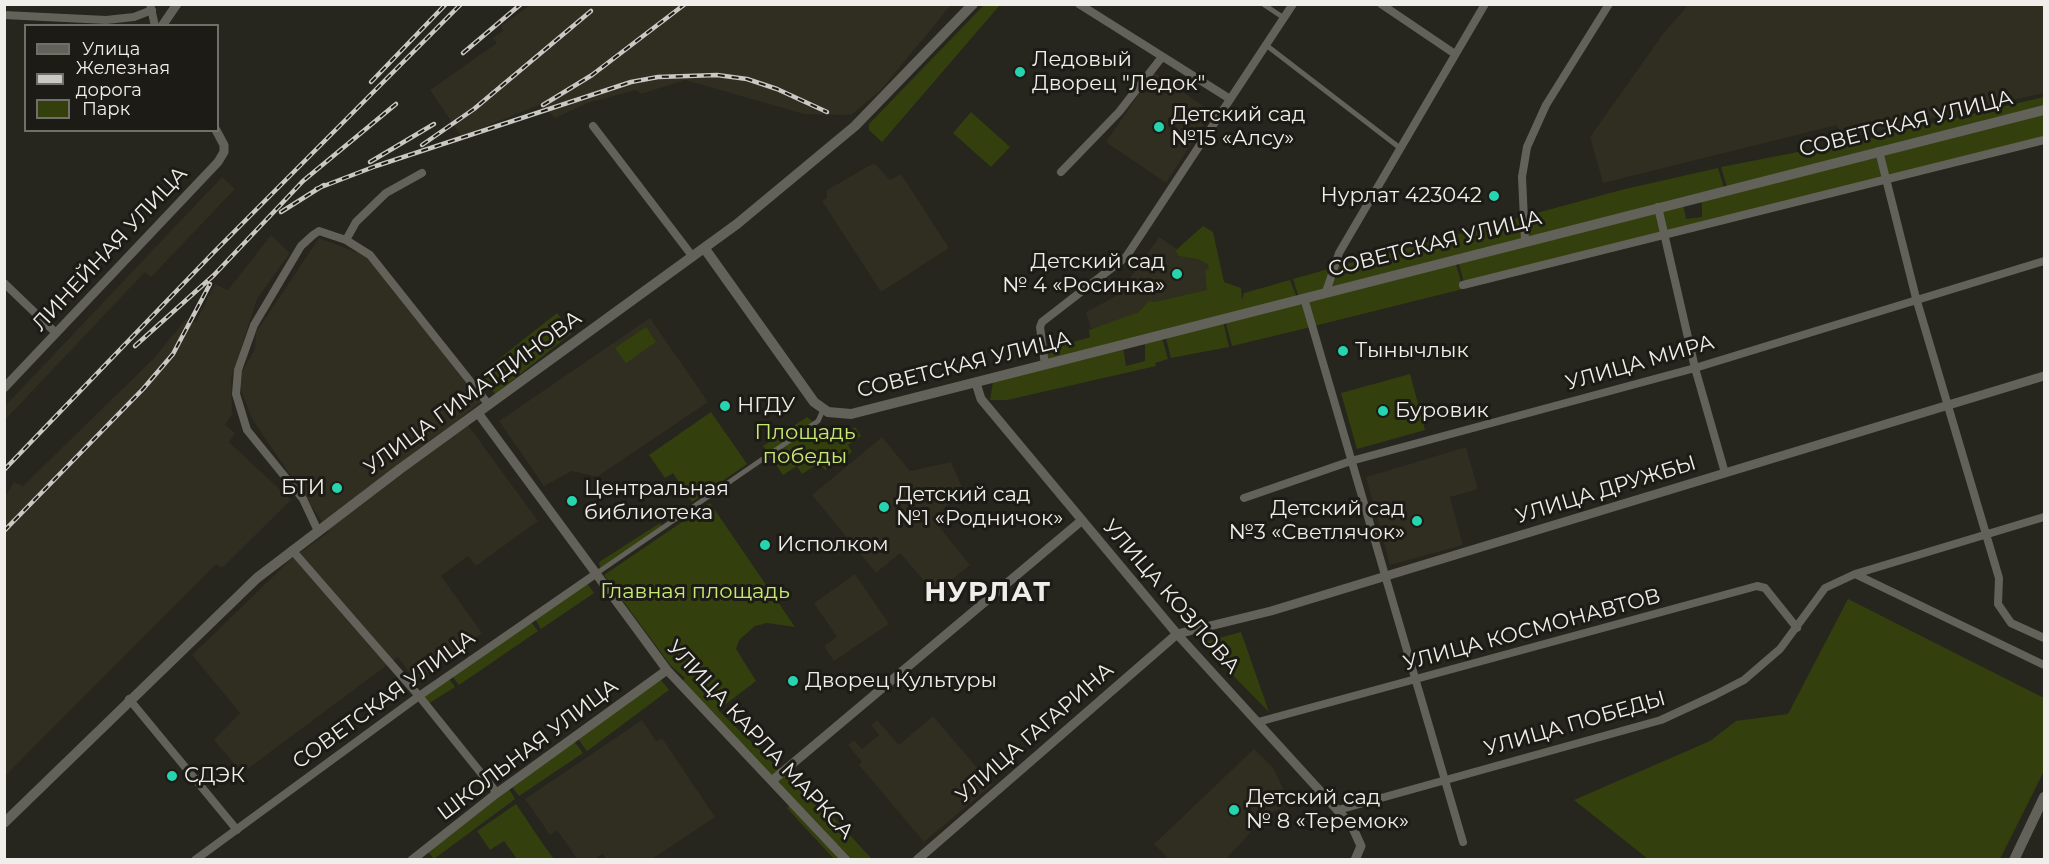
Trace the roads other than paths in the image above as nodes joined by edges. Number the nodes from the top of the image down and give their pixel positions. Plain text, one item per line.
1 (177, 4) edge
2 (973, 4) edge
3 (1079, 4) edge
4 (1263, 4) edge
5 (1293, 4) edge
6 (1381, 4) edge
7 (1485, 4) edge
8 (1609, 4) edge
9 (151, 7) edge
10 (4, 15) edge
11 (1284, 18) junction
12 (104, 23) edge
13 (155, 24) edge
14 (163, 24) edge
15 (1266, 45) junction
16 (1455, 54) junction
17 (1162, 57) junction
18 (1230, 99) junction
19 (2044, 110) edge
20 (593, 126) dead end
21 (217, 132) edge
22 (2044, 141) edge
23 (1400, 148) junction
24 (1879, 151) junction
25 (1061, 172) dead end
26 (422, 174) dead end
27 (1886, 179) junction
28 (1658, 207) junction
29 (1664, 235) junction
30 (346, 240) junction
31 (1525, 242) junction
32 (705, 249) junction
33 (693, 257) junction
34 (2044, 261) edge
35 (4, 283) edge
36 (1463, 285) dead end
37 (1326, 292) junction
38 (1304, 298) junction
39 (1916, 298) junction
40 (56, 333) junction
41 (1045, 365) junction
42 (1695, 368) junction
43 (2044, 375) edge
44 (976, 383) junction
45 (4, 388) edge
46 (489, 405) junction
47 (1948, 405) junction
48 (823, 410) junction
49 (478, 413) junction
50 (1351, 460) junction
51 (1725, 473) junction
52 (1244, 498) dead end
53 (2044, 517) edge
54 (1081, 521) junction
55 (318, 531) junction
56 (1986, 534) junction
57 (292, 550) junction
58 (597, 573) junction
59 (1855, 574) junction
60 (1385, 576) junction
61 (1797, 628) junction
62 (1177, 634) junction
63 (2044, 638) edge
64 (2044, 665) edge
65 (667, 670) junction
66 (1416, 681) junction
67 (418, 696) junction
68 (129, 699) junction
69 (1258, 722) junction
70 (773, 780) junction
71 (1444, 780) junction
72 (497, 793) junction
73 (2044, 797) edge
74 (1338, 810) junction
75 (4, 823) edge
76 (237, 830) junction
77 (1462, 842) dead end
78 (195, 860) edge
79 (412, 860) edge
80 (846, 860) edge
81 (917, 860) edge
82 (1355, 860) edge
83 (2014, 860) edge

1 - 14 street
2 - 32 main road, УЛИЦА ГИМАТДИНОВА
3 - 17 street
4 - 11 street
5 - 11 street
6 - 16 street
7 - 16 street
8 - 31 street
9 - 12 street
9 - 13 street
10 - 12 street
11 - 15 street
15 - 18 street
15 - 23 street
16 - 23 street
17 - 18 street
17 - 25 street
18 - 41 street
19 - 24 main road, СОВЕТСКАЯ УЛИЦА
20 - 33 street
21 - 40 street, ЛИНЕЙНАЯ УЛИЦА
22 - 27 street
23 - 37 street
24 - 27 street
24 - 28 main road, СОВЕТСКАЯ УЛИЦА
26 - 30 street
27 - 29 street
27 - 39 street
28 - 29 street
28 - 31 main road, СОВЕТСКАЯ УЛИЦА
29 - 36 street
29 - 42 street
30 - 46 street
30 - 55 street
31 - 37 main road, СОВЕТСКАЯ УЛИЦА
32 - 33 main road, УЛИЦА ГИМАТДИНОВА
32 - 48 main road
33 - 46 main road, УЛИЦА ГИМАТДИНОВА
34 - 39 street, УЛИЦА МИРА
35 - 40 street
37 - 38 main road, СОВЕТСКАЯ УЛИЦА
38 - 41 main road, СОВЕТСКАЯ УЛИЦА
38 - 50 street
39 - 42 street, УЛИЦА МИРА
39 - 47 street
40 - 45 street, ЛИНЕЙНАЯ УЛИЦА
41 - 44 main road, СОВЕТСКАЯ УЛИЦА
42 - 50 street, УЛИЦА МИРА
42 - 51 street
43 - 47 street, УЛИЦА ДРУЖБЫ
44 - 48 main road, СОВЕТСКАЯ УЛИЦА
44 - 54 street, УЛИЦА КОЗЛОВА
46 - 49 main road, УЛИЦА ГИМАТДИНОВА
47 - 51 street, УЛИЦА ДРУЖБЫ
47 - 56 street
48 - 58 street
49 - 55 main road, УЛИЦА ГИМАТДИНОВА
49 - 58 street, УЛИЦА КАРЛА МАРКСА
50 - 52 street, УЛИЦА МИРА
50 - 60 street
51 - 60 street, УЛИЦА ДРУЖБЫ
53 - 56 street
54 - 62 street, УЛИЦА КОЗЛОВА
54 - 70 street
55 - 57 main road, УЛИЦА ГИМАТДИНОВА
56 - 59 street
56 - 63 street
57 - 67 street
57 - 68 main road, УЛИЦА ГИМАТДИНОВА
58 - 65 street, УЛИЦА КАРЛА МАРКСА
58 - 67 street, СОВЕТСКАЯ УЛИЦА
59 - 61 street, УЛИЦА ПОБЕДЫ
59 - 64 street
60 - 62 street, УЛИЦА ДРУЖБЫ
60 - 66 street
61 - 66 street, УЛИЦА КОСМОНАВТОВ
61 - 71 street, УЛИЦА ПОБЕДЫ
62 - 69 street, УЛИЦА КОЗЛОВА
62 - 81 street, УЛИЦА ГАГАРИНА
65 - 70 street, УЛИЦА КАРЛА МАРКСА
65 - 72 street, ШКОЛЬНАЯ УЛИЦА
66 - 69 street, УЛИЦА КОСМОНАВТОВ
66 - 71 street
67 - 72 street
67 - 76 street, СОВЕТСКАЯ УЛИЦА
68 - 75 main road, УЛИЦА ГИМАТДИНОВА
68 - 76 street
69 - 74 street, УЛИЦА КОЗЛОВА
70 - 80 street, УЛИЦА КАРЛА МАРКСА
71 - 74 street, УЛИЦА ПОБЕДЫ
71 - 77 street
72 - 79 street, ШКОЛЬНАЯ УЛИЦА
73 - 83 main road
74 - 82 street, УЛИЦА КОЗЛОВА
76 - 78 street, СОВЕТСКАЯ УЛИЦА

